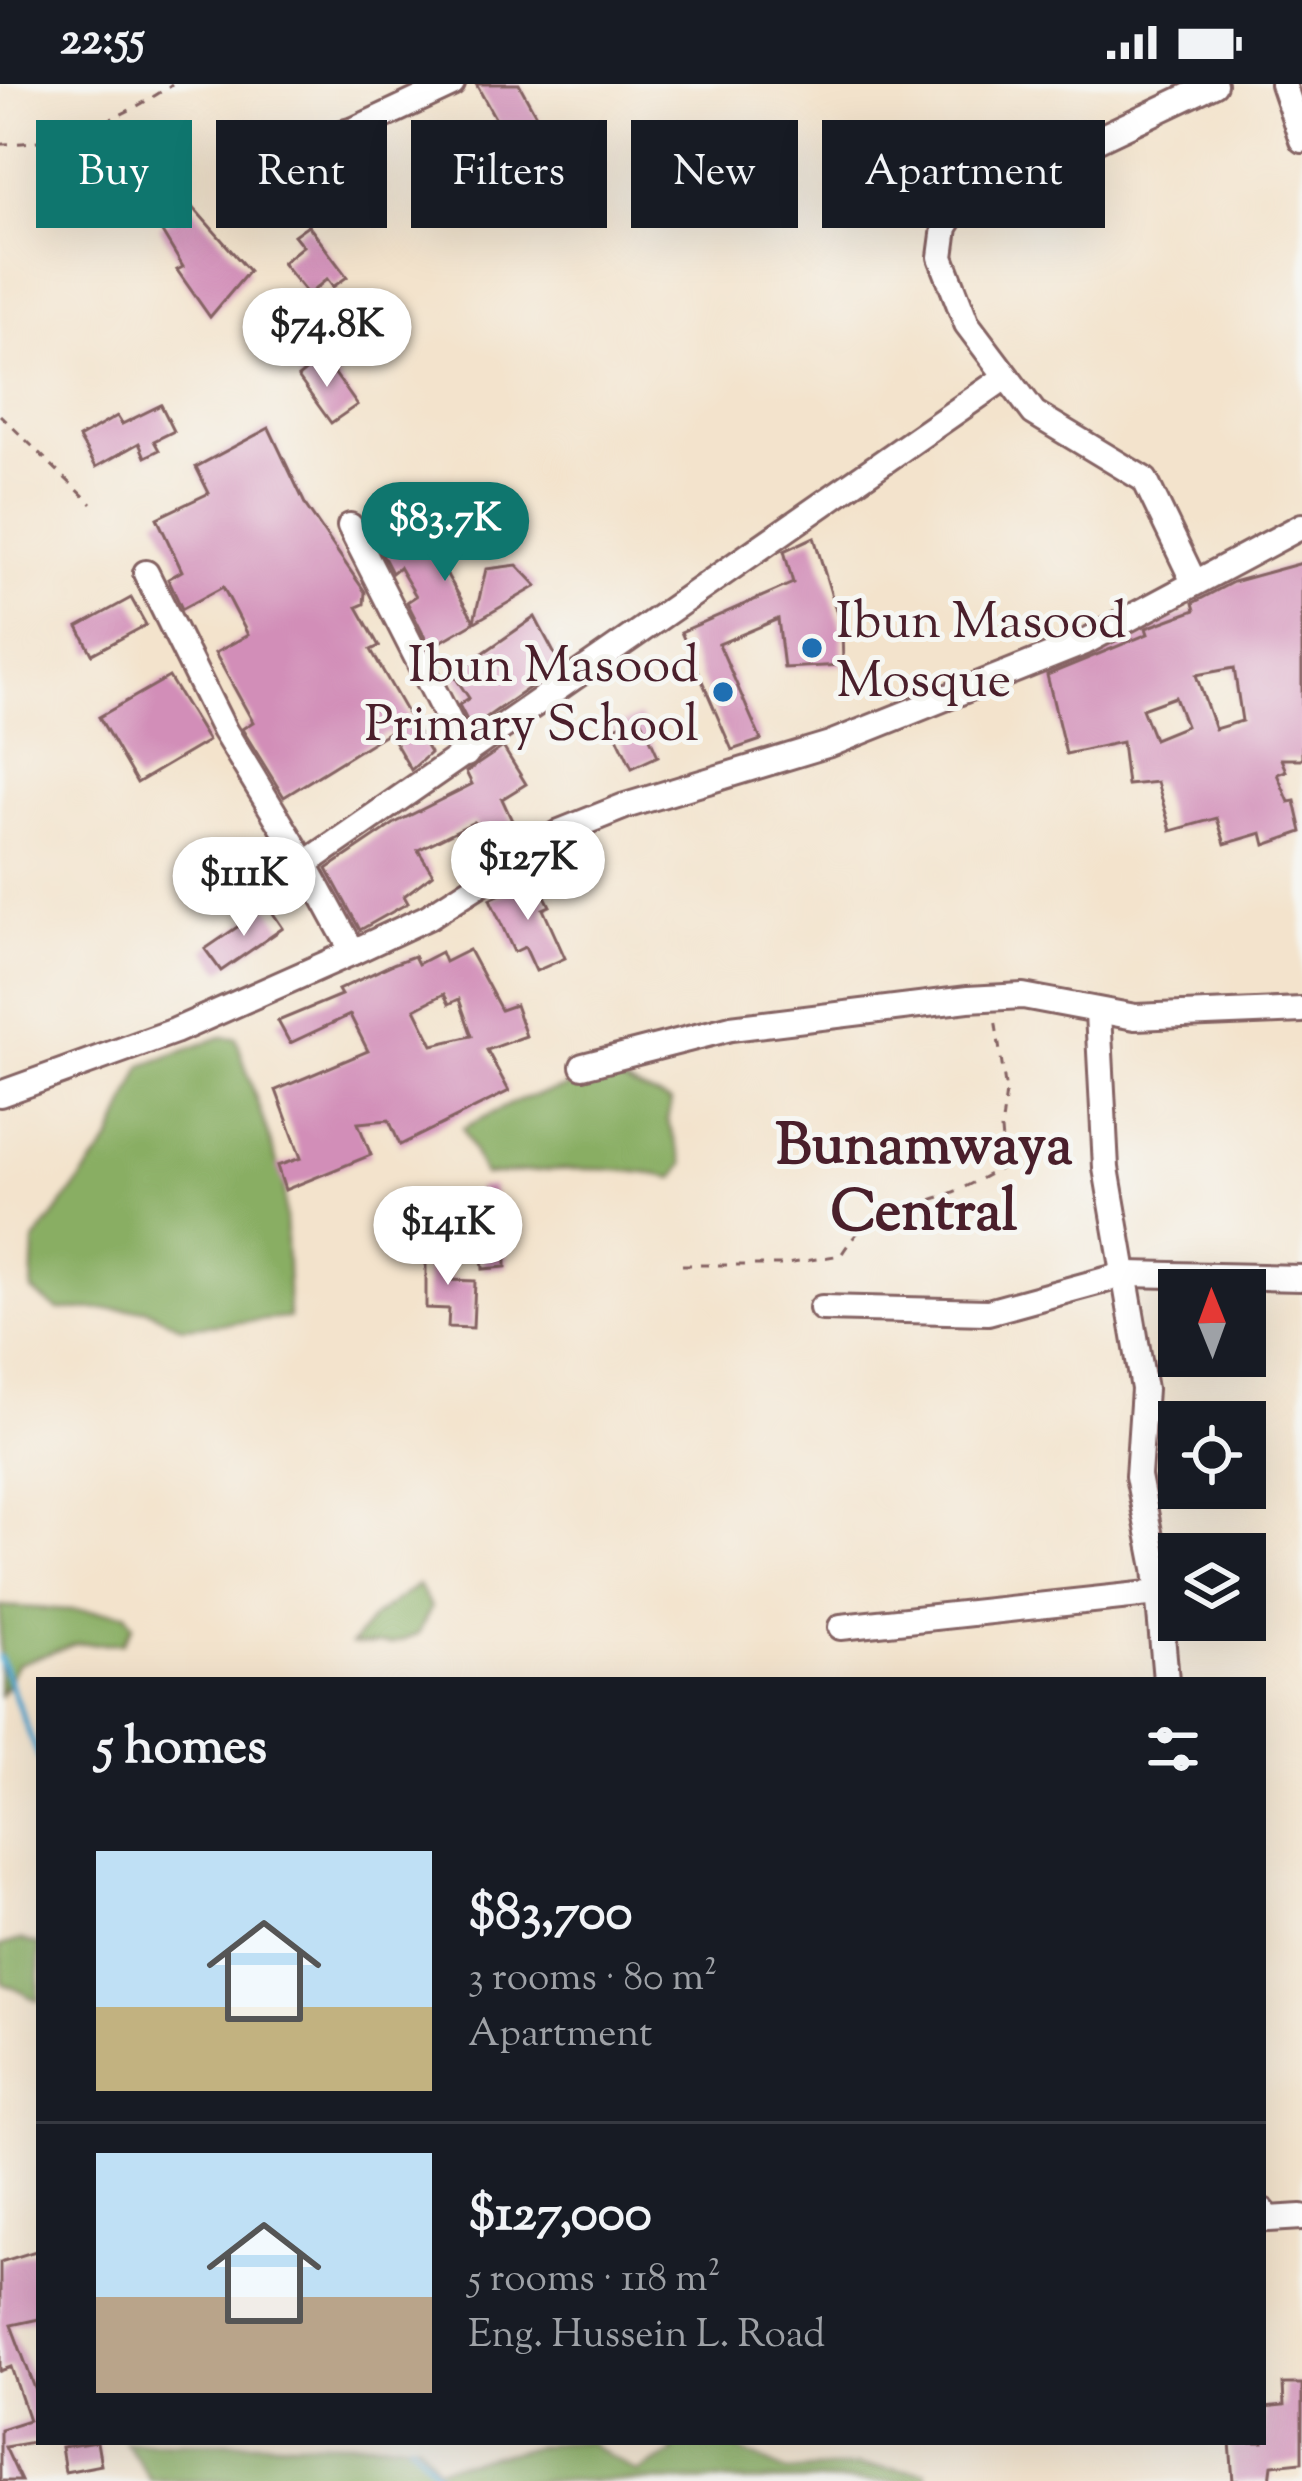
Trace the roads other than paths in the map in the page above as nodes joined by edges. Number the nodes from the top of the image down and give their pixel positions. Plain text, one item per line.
1 (452, 84) edge
2 (1214, 84) edge
3 (1282, 84) edge
4 (375, 120) edge
5 (1302, 140) edge
6 (1004, 378) junction
7 (350, 526) dead end
8 (1302, 526) edge
9 (146, 573) dead end
10 (1194, 582) junction
11 (466, 754) junction
12 (305, 863) junction
13 (353, 952) junction
14 (1302, 1010) edge
15 (1098, 1013) junction
16 (583, 1066) dead end
17 (0, 1094) edge
18 (1127, 1274) junction
19 (1302, 1278) edge
20 (822, 1308) dead end
21 (1158, 1593) joint
22 (841, 1627) dead end
23 (1162, 1641) edge
24 (1166, 1677) edge
25 (1266, 2215) edge
26 (1302, 2217) edge

1 - 4 street
2 - 6 street
3 - 5 street
6 - 10 street
6 - 11 street
7 - 11 street
8 - 10 street
9 - 12 street
10 - 13 street
11 - 12 street
12 - 13 street
13 - 17 street
14 - 15 street
15 - 16 street
15 - 18 street
18 - 19 street
18 - 20 street
18 - 21 street
21 - 22 street
23 - 24 street
25 - 26 street

